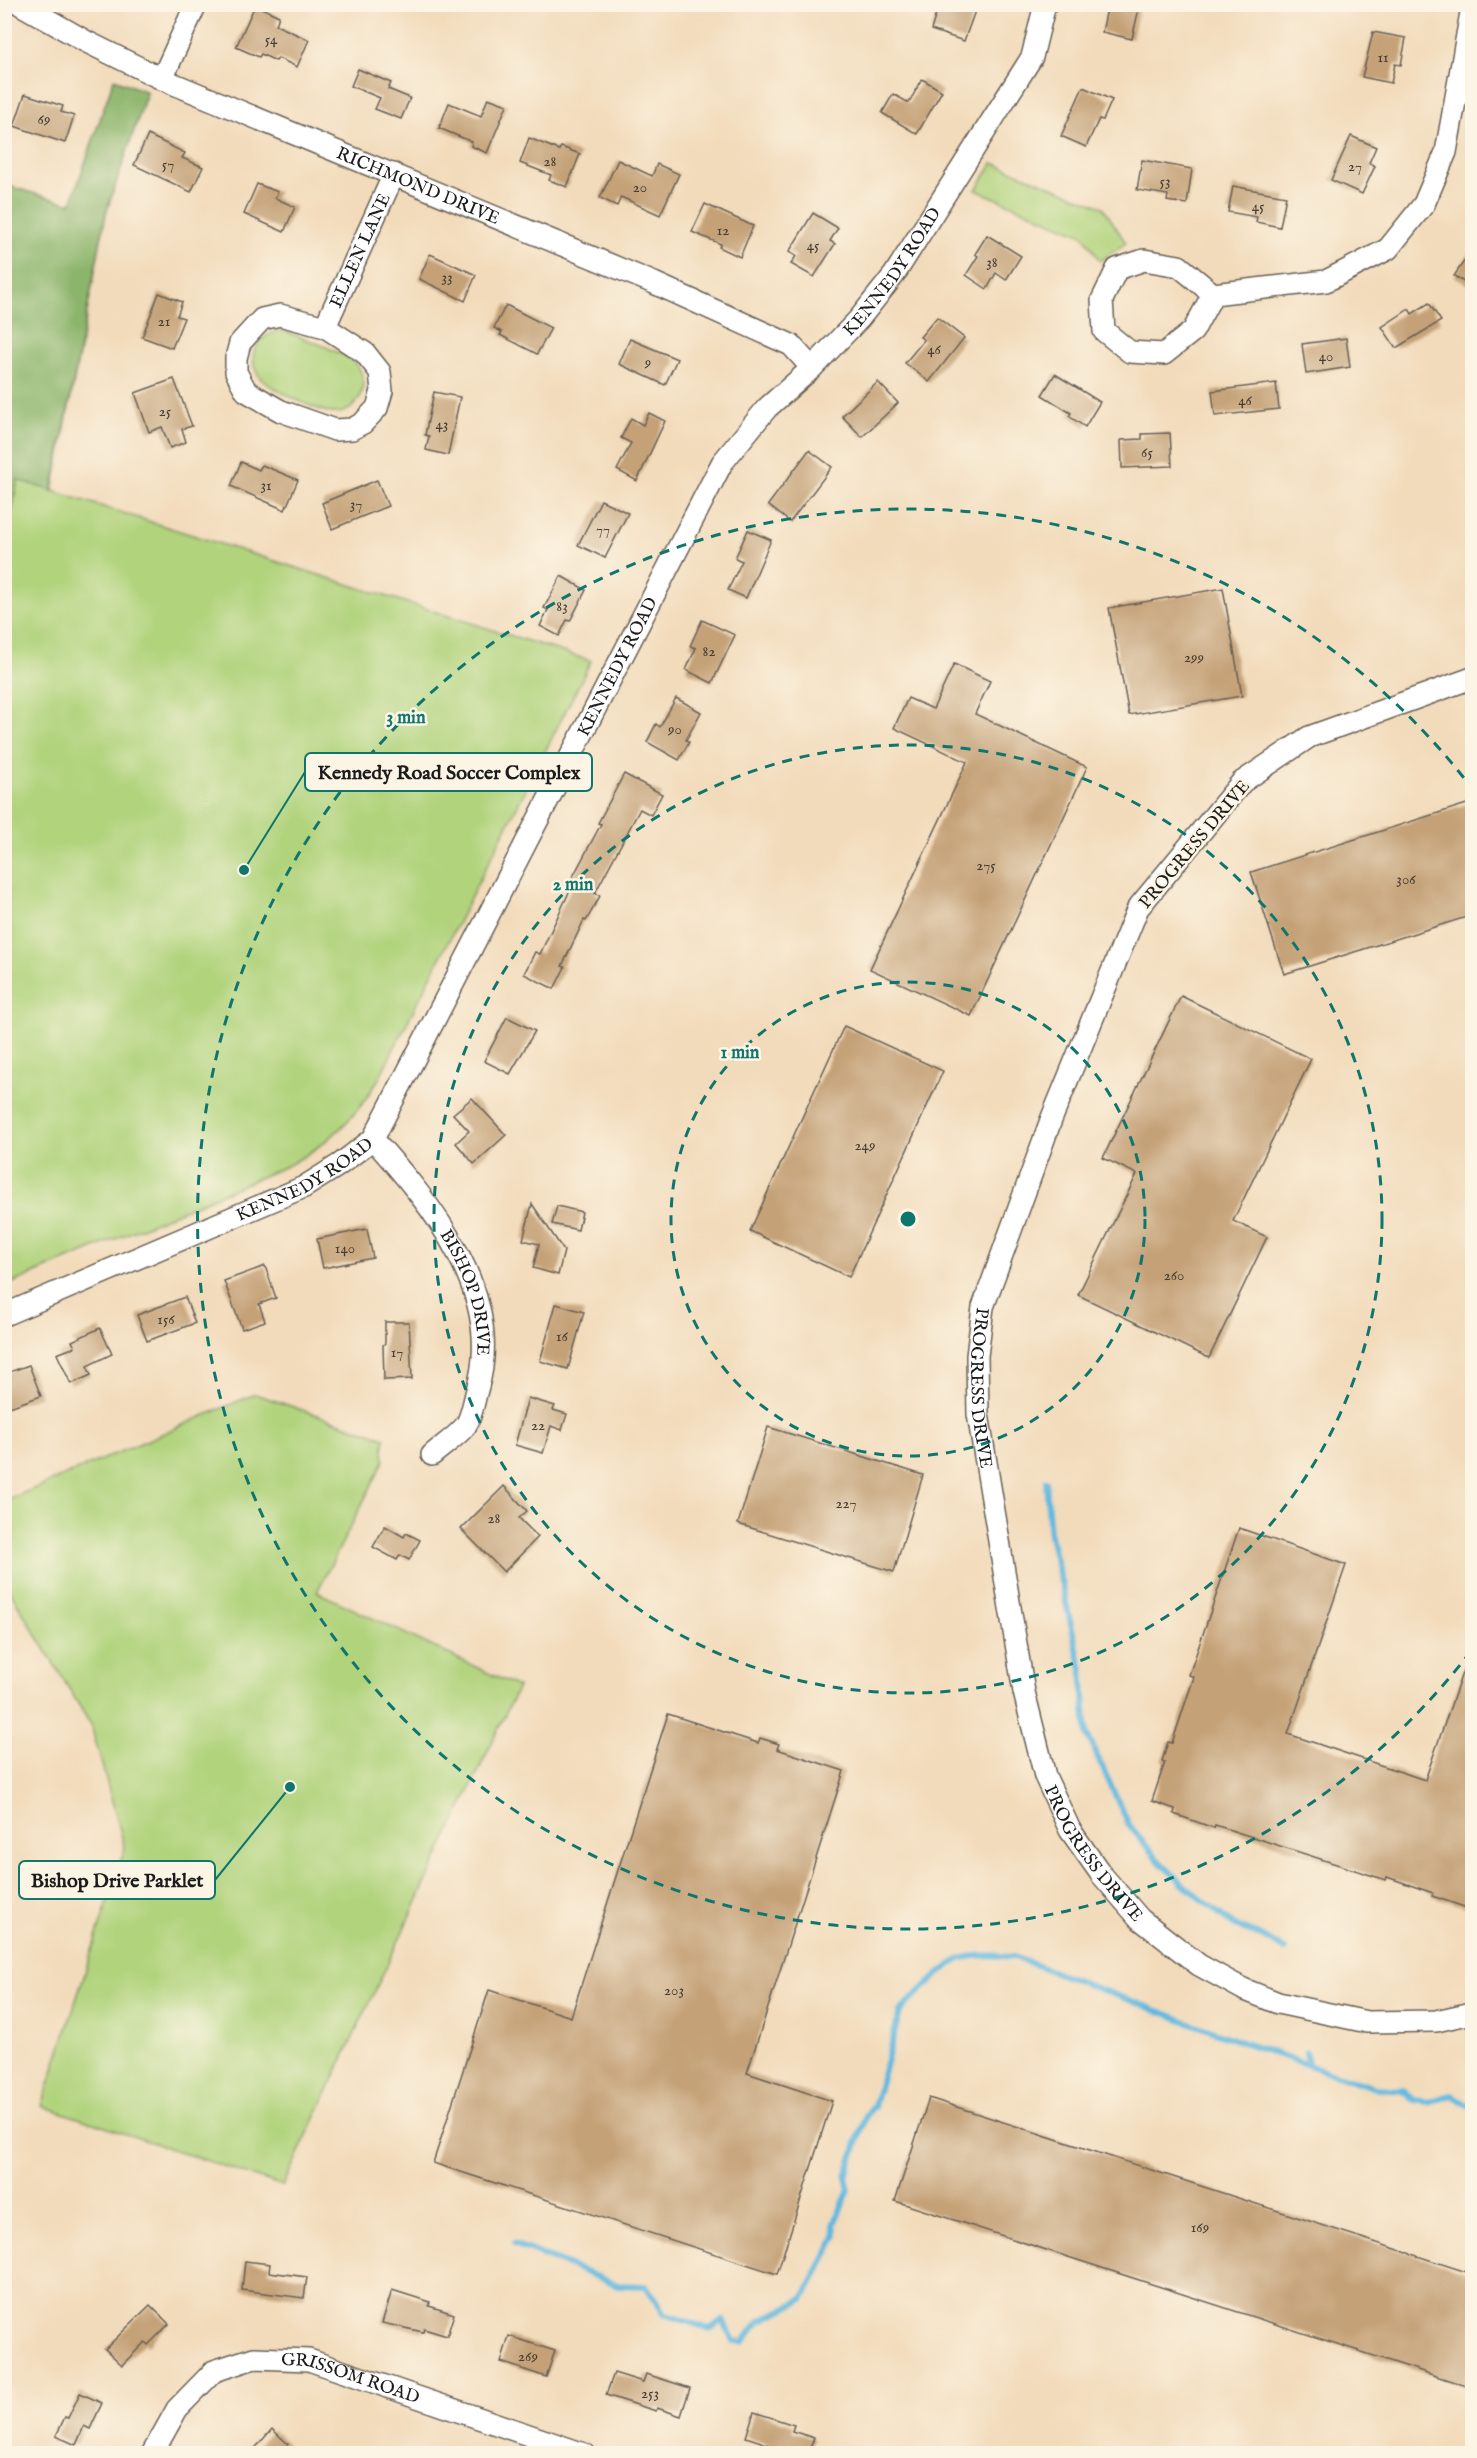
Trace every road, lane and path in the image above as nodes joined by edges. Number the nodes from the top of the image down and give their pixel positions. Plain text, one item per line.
1 (20, 4) edge
2 (196, 4) edge
3 (1045, 4) edge
4 (1473, 7) edge
5 (162, 79) junction
6 (394, 174) junction
7 (1213, 294) junction
8 (325, 327) junction
9 (812, 368) junction
10 (1473, 678) edge
11 (373, 1139) junction
12 (4, 1315) edge
13 (432, 1455) dead end
14 (1473, 2013) edge
15 (578, 2453) edge
16 (152, 2454) edge

1 - 5 street, RICHMOND DRIVE
2 - 5 street
3 - 9 street, KENNEDY ROAD
4 - 7 street
5 - 6 street, RICHMOND DRIVE
6 - 8 street, ELLEN LANE
6 - 9 street, RICHMOND DRIVE
7 - 7 street
8 - 8 street, ELLEN LANE
9 - 11 street, KENNEDY ROAD
10 - 14 street, PROGRESS DRIVE
11 - 12 street, KENNEDY ROAD
11 - 13 street, BISHOP DRIVE
15 - 16 street, GRISSOM ROAD

